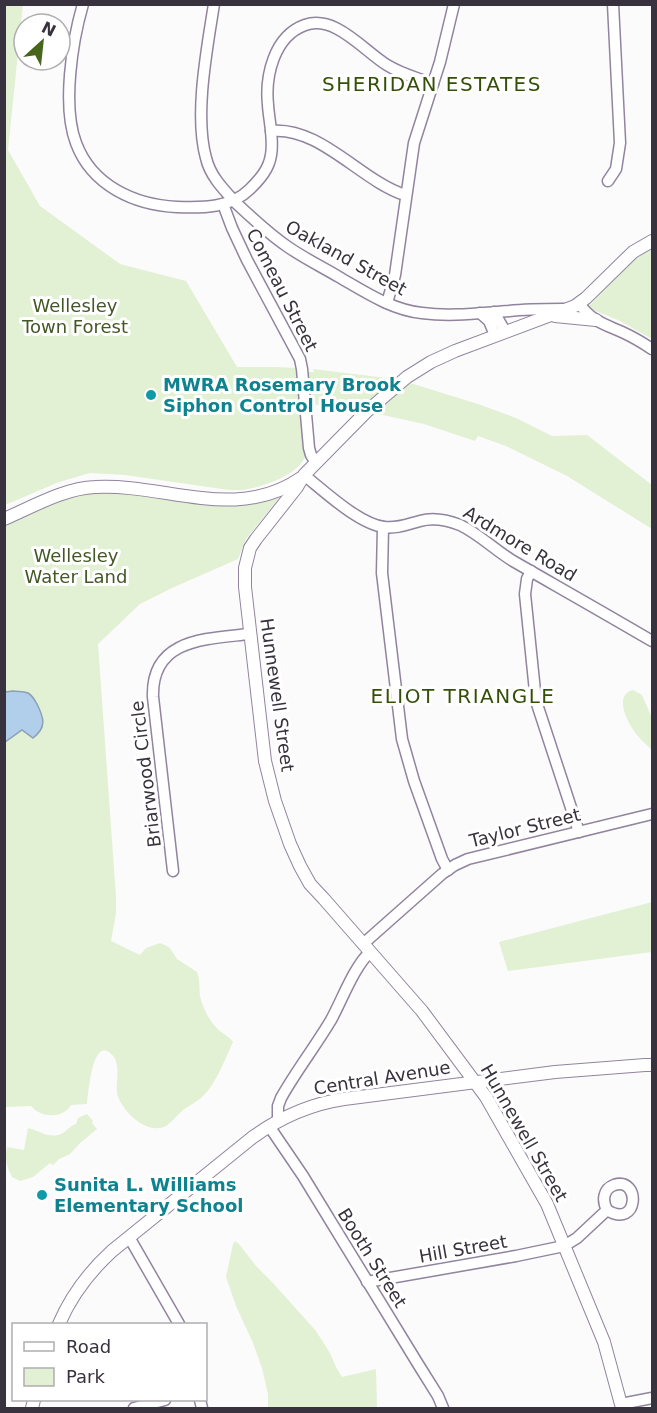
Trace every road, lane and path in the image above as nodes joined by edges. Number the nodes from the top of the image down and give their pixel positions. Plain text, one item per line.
1 (83, 4) edge
2 (214, 4) edge
3 (454, 4) edge
4 (613, 4) edge
5 (433, 84) junction
6 (271, 131) junction
7 (608, 181) dead end
8 (405, 195) junction
9 (229, 202) junction
10 (652, 241) edge
11 (387, 303) junction
12 (579, 303) junction
13 (567, 309) junction
14 (494, 312) junction
15 (480, 313) junction
16 (551, 315) junction
17 (596, 320) junction
18 (500, 333) junction
19 (652, 349) edge
20 (316, 463) junction
21 (304, 475) junction
22 (4, 519) edge
23 (383, 527) junction
24 (531, 571) junction
25 (249, 634) junction
26 (652, 641) edge
27 (652, 814) edge
28 (579, 832) junction
29 (448, 870) junction
30 (173, 871) dead end
31 (366, 948) junction
32 (652, 1065) edge
33 (476, 1082) junction
34 (274, 1123) junction
35 (607, 1210) dead end
36 (129, 1237) junction
37 (564, 1246) junction
38 (367, 1282) junction
39 (59, 1323) edge
40 (178, 1323) edge
41 (652, 1398) edge
42 (161, 1401) edge
43 (621, 1406) edge
44 (134, 1408) edge
45 (443, 1408) edge

1 - 9 street
2 - 9 street, Oakland Street
3 - 5 street
4 - 7 street
5 - 6 street
5 - 8 street
6 - 8 street
6 - 9 street
8 - 11 street
9 - 11 street, Oakland Street
9 - 20 street, Comeau Street
10 - 12 main road, Hunnewell Street
11 - 15 street, Oakland Street
12 - 13 main road, Hunnewell Street
12 - 17 street
13 - 14 street, Oakland Street
13 - 16 main road, Hunnewell Street
14 - 15 street, Oakland Street
14 - 18 street
15 - 18 street
16 - 17 main road
16 - 18 main road, Hunnewell Street
17 - 19 street
18 - 20 main road, Hunnewell Street
20 - 21 main road, Hunnewell Street
21 - 22 main road
21 - 23 street
21 - 25 main road, Hunnewell Street
23 - 24 street, Ardmore Road
23 - 29 street
24 - 26 street, Ardmore Road
24 - 28 street
25 - 30 street, Briarwood Circle
25 - 31 main road, Hunnewell Street
27 - 28 street, Taylor Street
28 - 29 street, Taylor Street
29 - 31 street, Taylor Street
31 - 33 main road, Hunnewell Street
31 - 34 street, Taylor Street
32 - 33 main road, Central Avenue
33 - 34 main road, Central Avenue
33 - 37 main road, Hunnewell Street
34 - 36 main road, Central Avenue
34 - 38 street, Booth Street
35 - 37 street
36 - 39 main road, Central Avenue
36 - 40 street
37 - 38 street, Hill Street
37 - 43 main road, Hunnewell Street
38 - 45 street, Booth Street
41 - 43 street
42 - 44 street

